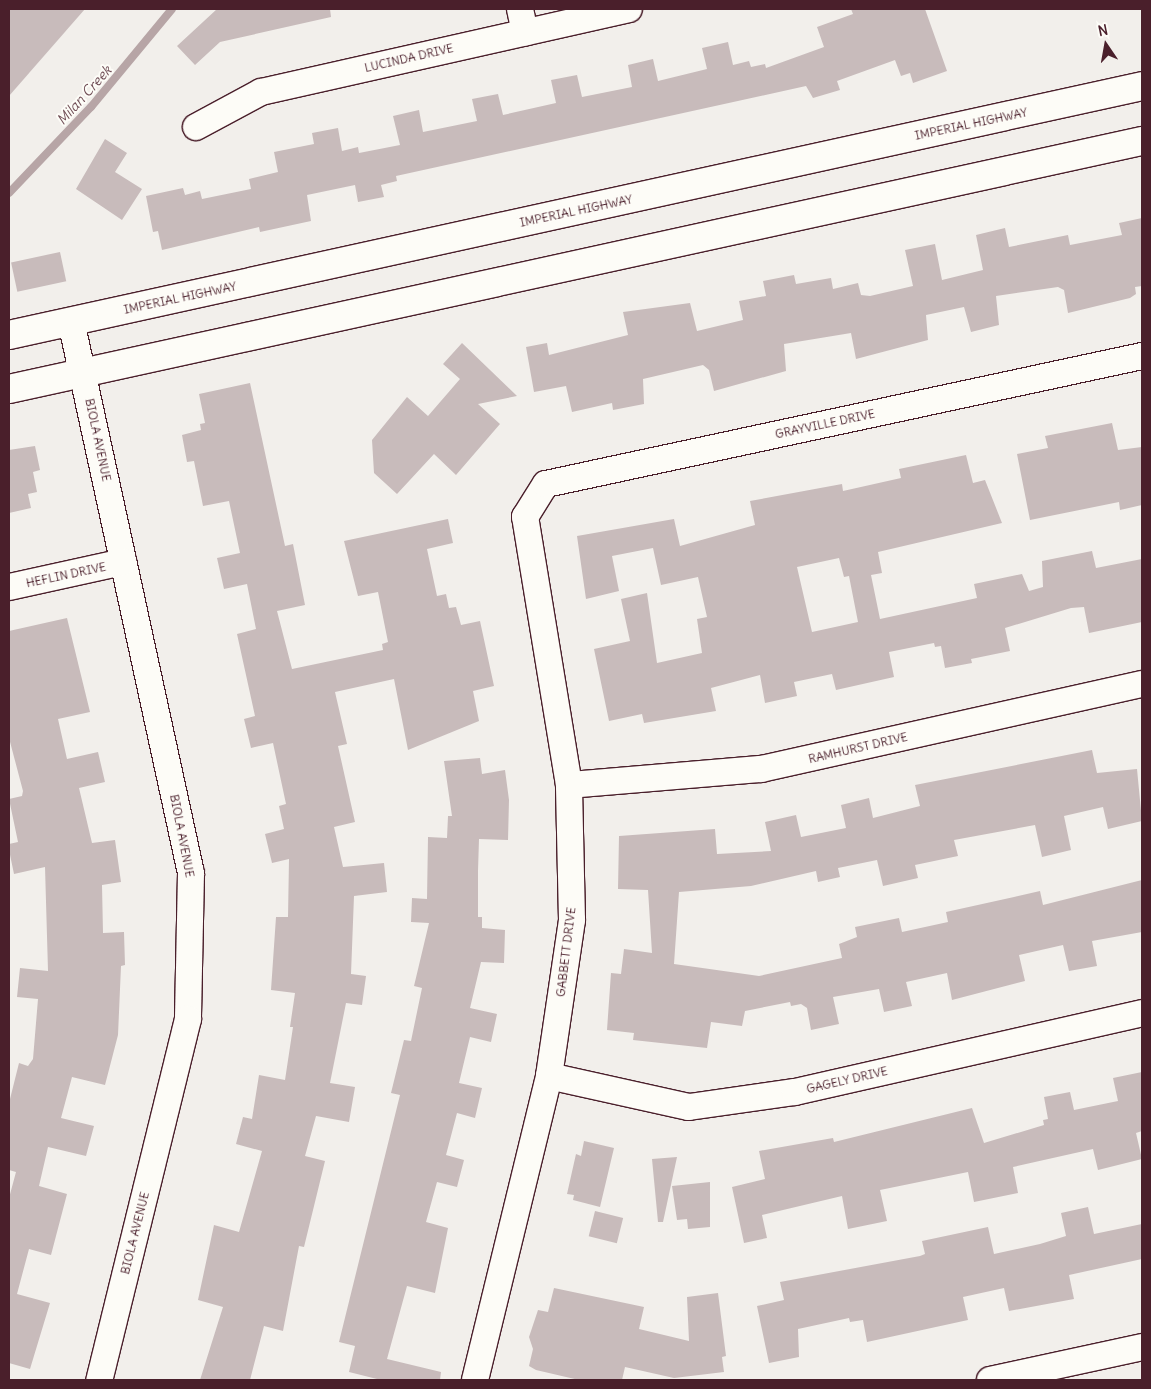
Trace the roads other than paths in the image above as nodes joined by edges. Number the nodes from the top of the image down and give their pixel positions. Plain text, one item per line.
1 (629, 9) edge
2 (522, 20) edge
3 (1142, 86) edge
4 (196, 127) dead end
5 (1142, 141) edge
6 (72, 322) junction
7 (9, 335) edge
8 (1142, 356) edge
9 (83, 372) junction
10 (9, 389) edge
11 (525, 517) joint
12 (123, 562) junction
13 (9, 587) edge
14 (1142, 684) edge
15 (570, 786) junction
16 (1142, 1013) edge
17 (549, 1076) junction
18 (1142, 1347) edge
19 (99, 1380) edge
20 (475, 1380) edge
21 (990, 1380) edge

1 - 2 street, LUCINDA DRIVE
2 - 4 street, LUCINDA DRIVE
3 - 6 main road, IMPERIAL HIGHWAY
5 - 9 main road
6 - 7 main road, IMPERIAL HIGHWAY
6 - 9 street, BIOLA AVENUE
8 - 11 street, GRAYVILLE DRIVE
9 - 10 main road
9 - 12 street, BIOLA AVENUE
11 - 15 street, GABBETT DRIVE
12 - 13 street, HEFLIN DRIVE
12 - 19 street, BIOLA AVENUE
14 - 15 street, RAMHURST DRIVE
15 - 17 street, GABBETT DRIVE
16 - 17 street, GAGELY DRIVE
17 - 20 street, GABBETT DRIVE
18 - 21 street

